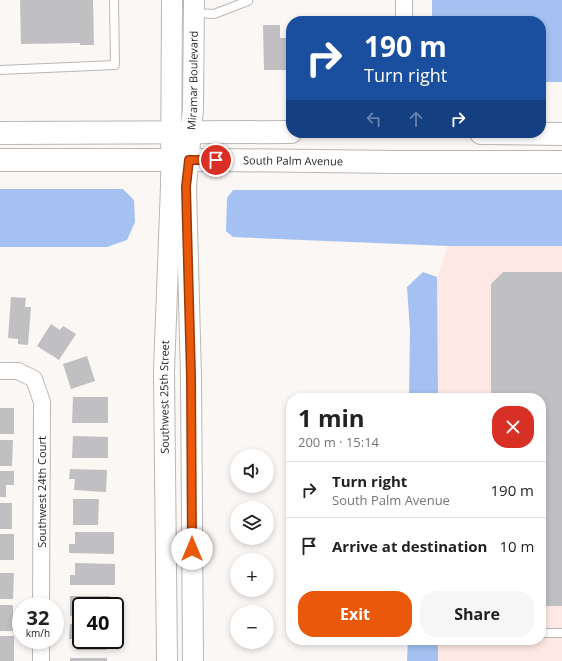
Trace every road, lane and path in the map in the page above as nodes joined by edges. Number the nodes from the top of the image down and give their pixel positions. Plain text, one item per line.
1 (114, 0) edge
2 (172, 0) edge
3 (404, 0) edge
4 (248, 1) edge
5 (194, 7) edge
6 (404, 16) edge
7 (0, 70) edge
8 (286, 132) edge
9 (0, 133) edge
10 (181, 133) junction
11 (546, 134) edge
12 (562, 134) edge
13 (0, 160) edge
14 (180, 160) junction
15 (562, 162) edge
16 (0, 371) edge
17 (41, 597) edge
18 (546, 632) edge
19 (562, 632) edge
20 (41, 649) edge
21 (41, 661) edge
22 (167, 661) edge
23 (192, 661) edge

1 - 7 lane
2 - 10 street, Miramar Boulevard
3 - 6 street
4 - 5 lane
5 - 10 street, Miramar Boulevard
8 - 10 main road
9 - 10 main road
10 - 14 street, Southwest 25th Street
11 - 12 main road
13 - 14 main road, South Palm Avenue
14 - 15 main road, South Palm Avenue
14 - 22 street, Southwest 25th Street
14 - 23 street, Southwest 25th Street
16 - 17 street, Southwest 24th Court
18 - 19 lane
20 - 21 street

